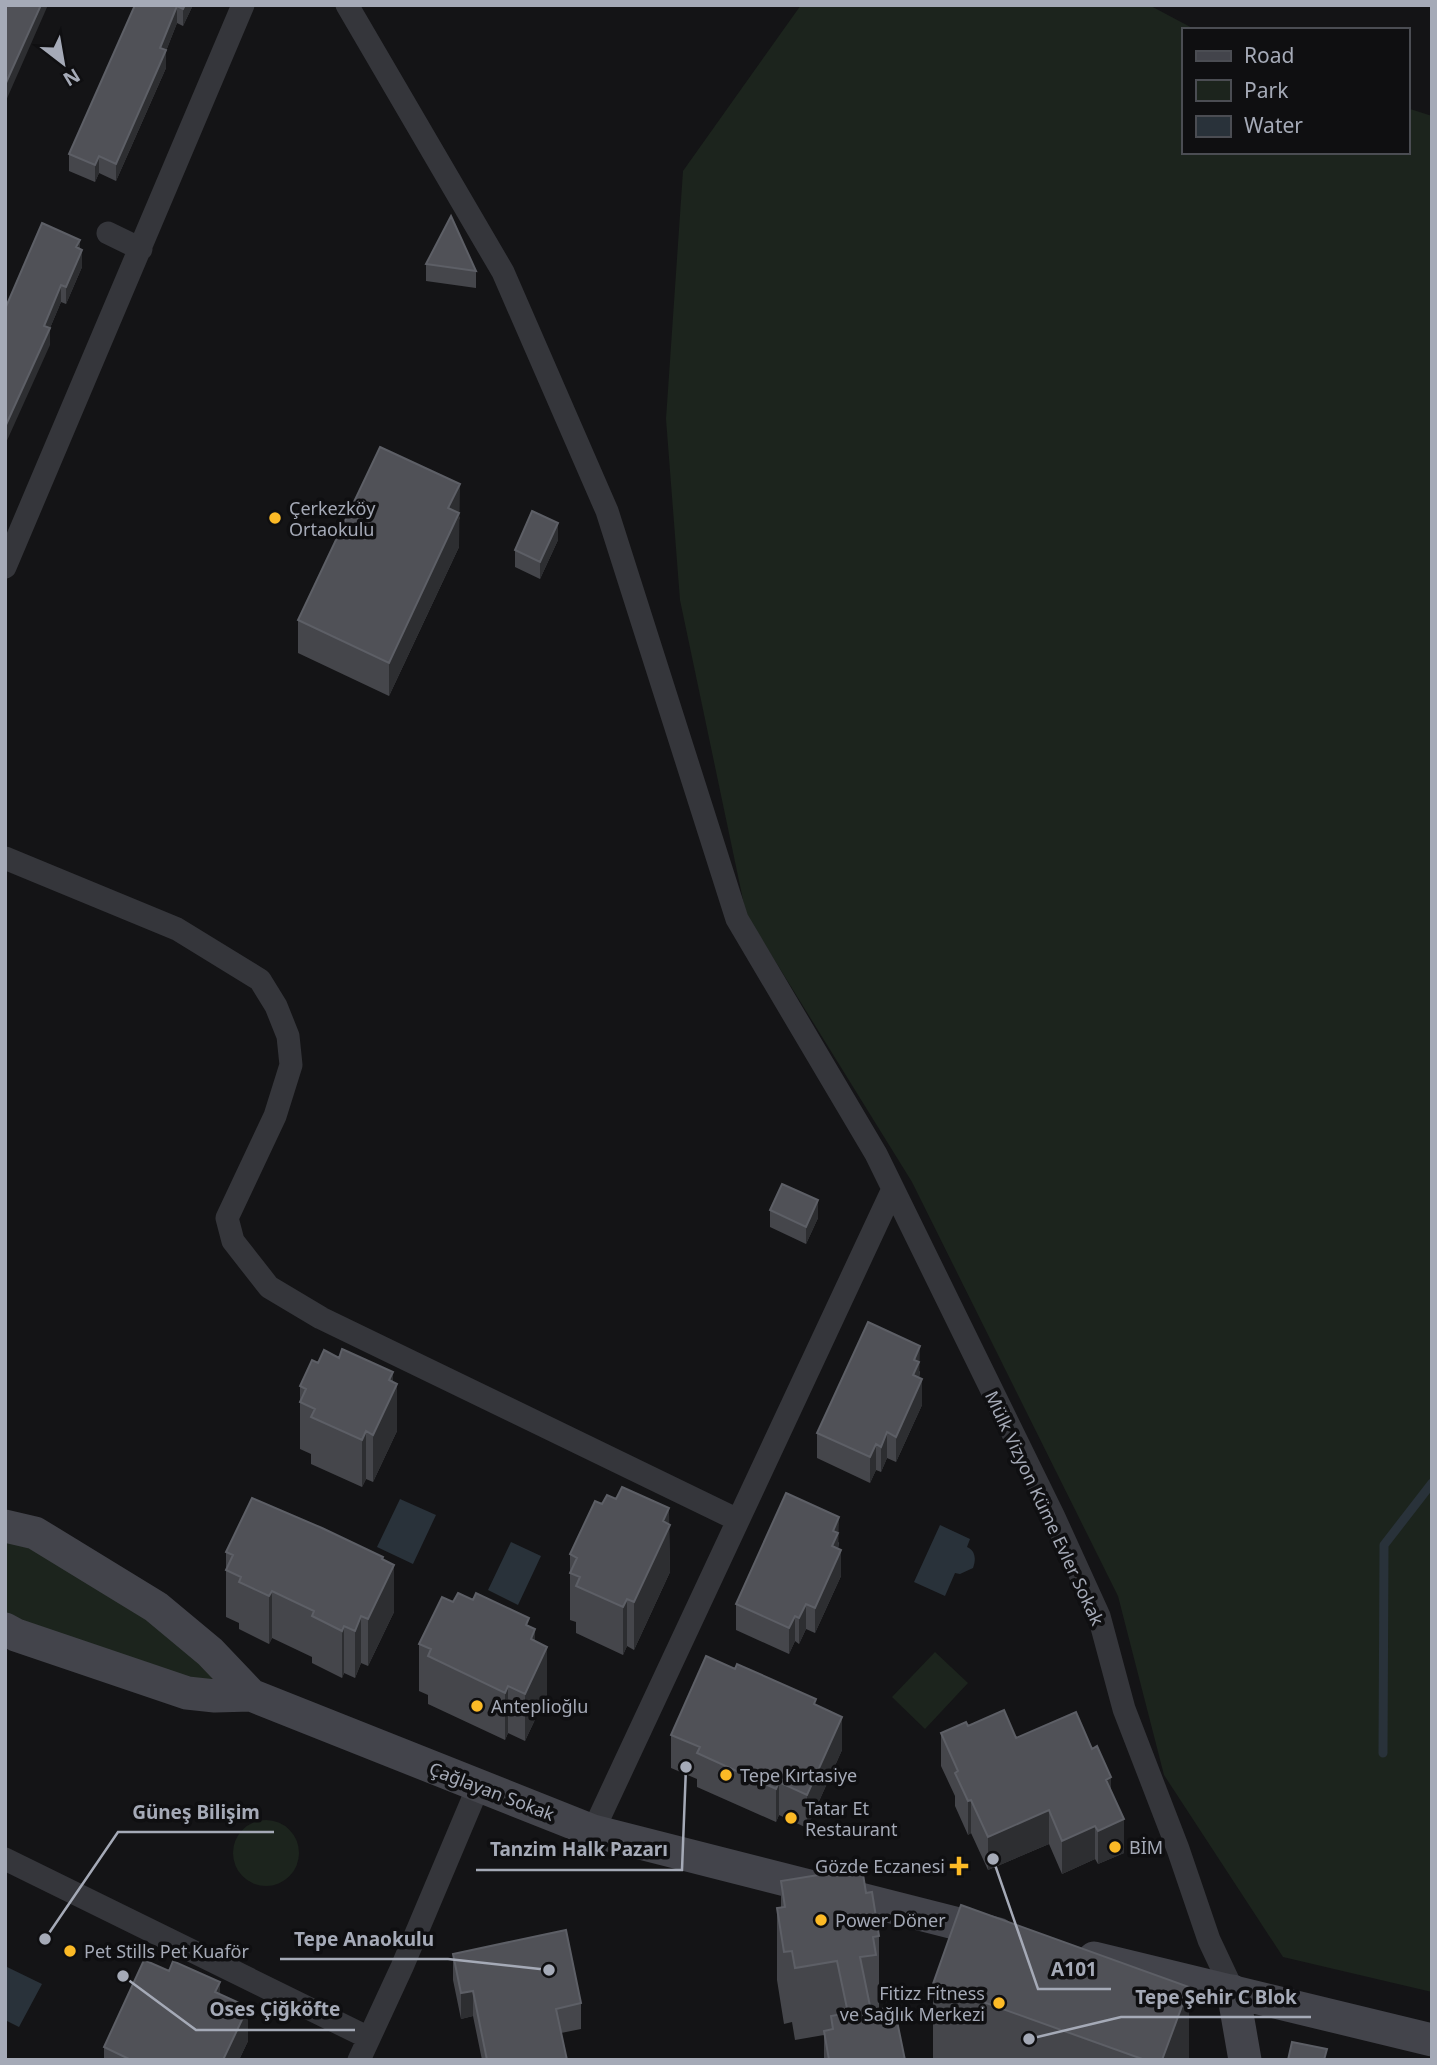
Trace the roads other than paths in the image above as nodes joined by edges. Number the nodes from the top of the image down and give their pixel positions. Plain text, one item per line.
1 (243, 5) edge
2 (347, 5) edge
3 (108, 233) dead end
4 (141, 249) junction
5 (5, 567) edge
6 (5, 858) edge
7 (892, 1191) junction
8 (738, 1520) junction
9 (5, 1526) edge
10 (5, 1629) edge
11 (251, 1695) junction
12 (478, 1787) junction
13 (593, 1830) junction
14 (5, 1858) edge
15 (1027, 1942) edge
16 (1066, 1951) edge
17 (1233, 1991) junction
18 (369, 2038) junction
19 (1432, 2040) edge
20 (359, 2060) edge
21 (1245, 2060) edge

1 - 4 street
2 - 7 street, Mülk Vizyon Küme Evler Sokak
3 - 4 street
4 - 5 street
6 - 8 street
7 - 8 street
7 - 17 street, Mülk Vizyon Küme Evler Sokak
8 - 13 street
9 - 11 street
10 - 11 street
11 - 12 street, Çağlayan Sokak
12 - 13 street, Çağlayan Sokak
12 - 18 street
13 - 15 street, Çağlayan Sokak
14 - 18 street
16 - 17 street
17 - 19 street
17 - 21 street
18 - 20 street

